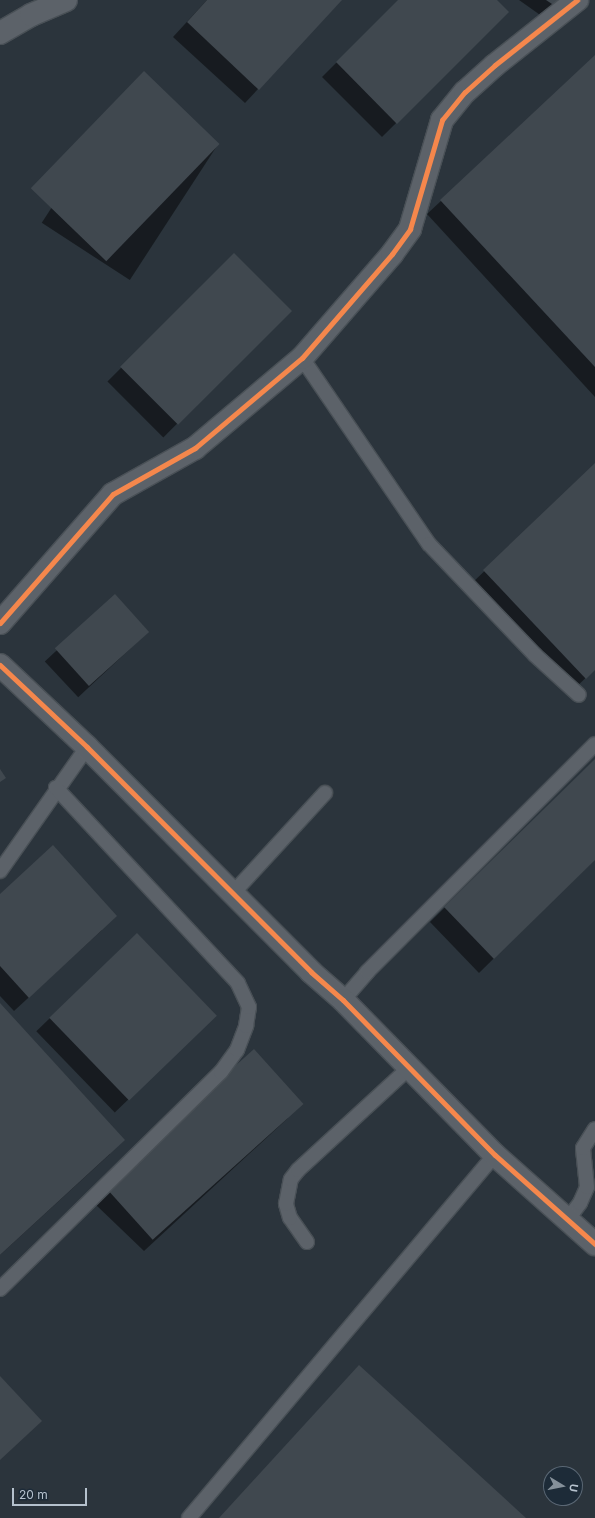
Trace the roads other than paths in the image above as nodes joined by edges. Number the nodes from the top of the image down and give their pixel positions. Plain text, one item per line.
1 (66, 0) edge
2 (577, 0) edge
3 (0, 33) edge
4 (302, 358) junction
5 (0, 623) edge
6 (0, 664) edge
7 (579, 695) dead end
8 (595, 744) edge
9 (87, 747) junction
10 (56, 788) junction
11 (325, 793) dead end
12 (0, 871) edge
13 (233, 893) junction
14 (343, 1000) junction
15 (410, 1067) junction
16 (595, 1129) edge
17 (495, 1155) junction
18 (568, 1219) junction
19 (307, 1242) dead end
20 (595, 1244) edge
21 (0, 1290) edge
22 (189, 1518) edge

1 - 3 street
2 - 4 street
4 - 5 street
4 - 7 lane
6 - 9 street
8 - 14 lane
9 - 10 lane
9 - 13 street
10 - 12 lane
10 - 21 lane
11 - 13 lane
13 - 14 street
14 - 15 street
15 - 17 street
15 - 19 lane
16 - 18 lane
17 - 18 street
17 - 22 lane
18 - 20 street

